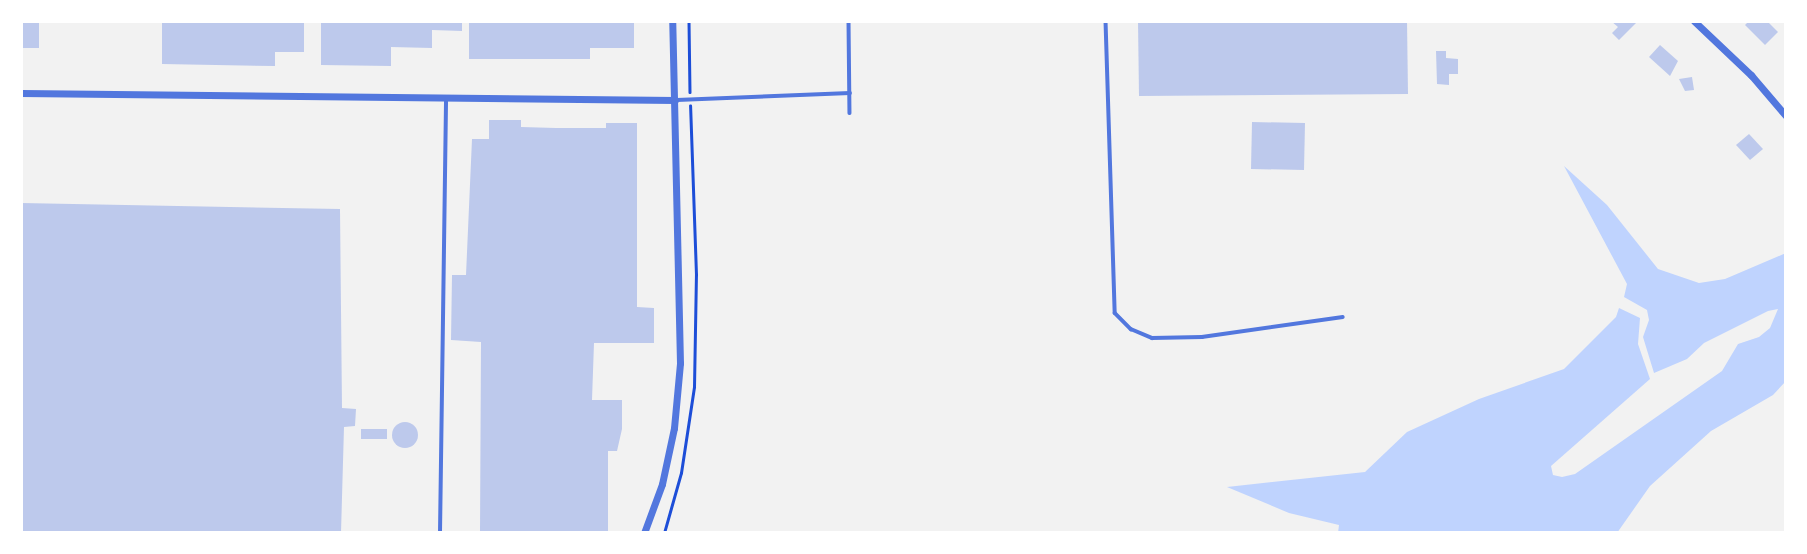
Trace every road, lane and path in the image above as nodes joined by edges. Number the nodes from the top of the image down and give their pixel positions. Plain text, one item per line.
1 (672, 21) edge
2 (689, 21) edge
3 (849, 21) edge
4 (1106, 21) edge
5 (1694, 21) edge
6 (690, 80) dead end
7 (21, 93) edge
8 (850, 93) junction
9 (446, 97) junction
10 (675, 100) junction
11 (850, 113) dead end
12 (1786, 116) edge
13 (1343, 317) dead end
14 (440, 533) edge
15 (644, 533) edge

1 - 10 street
2 - 6 path
3 - 8 lane
4 - 13 lane
5 - 12 street
7 - 9 street
8 - 10 lane
8 - 11 lane
9 - 10 street
9 - 14 lane
10 - 15 street

